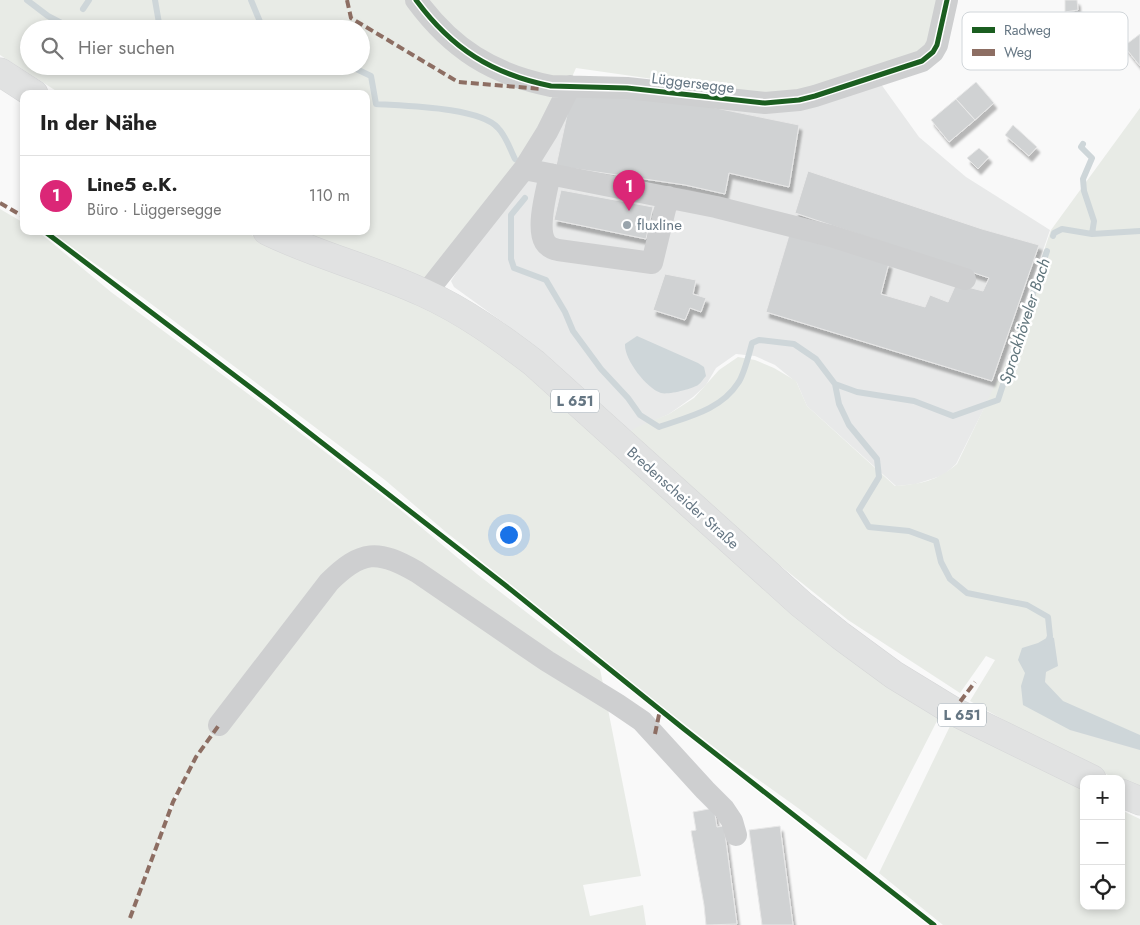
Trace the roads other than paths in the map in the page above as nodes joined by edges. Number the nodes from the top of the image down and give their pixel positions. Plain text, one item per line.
1 (416, 0) edge
2 (947, 0) edge
3 (0, 72) edge
4 (570, 86) junction
5 (28, 90) edge
6 (524, 169) junction
7 (550, 174) junction
8 (668, 197) junction
9 (277, 235) edge
10 (964, 279) dead end
11 (426, 293) junction
12 (219, 726) dead end
13 (1084, 775) edge
14 (1125, 795) edge
15 (1140, 801) edge
16 (736, 835) dead end

1 - 4 street, Lüggersegge
2 - 4 street, Lüggersegge
3 - 5 main road
4 - 6 street
6 - 7 street
6 - 11 street
7 - 8 street
7 - 8 street
8 - 10 street
9 - 11 main road, Bredenscheider Straße / L 651
11 - 13 main road, Bredenscheider Straße / L 651
12 - 16 street
14 - 15 main road

